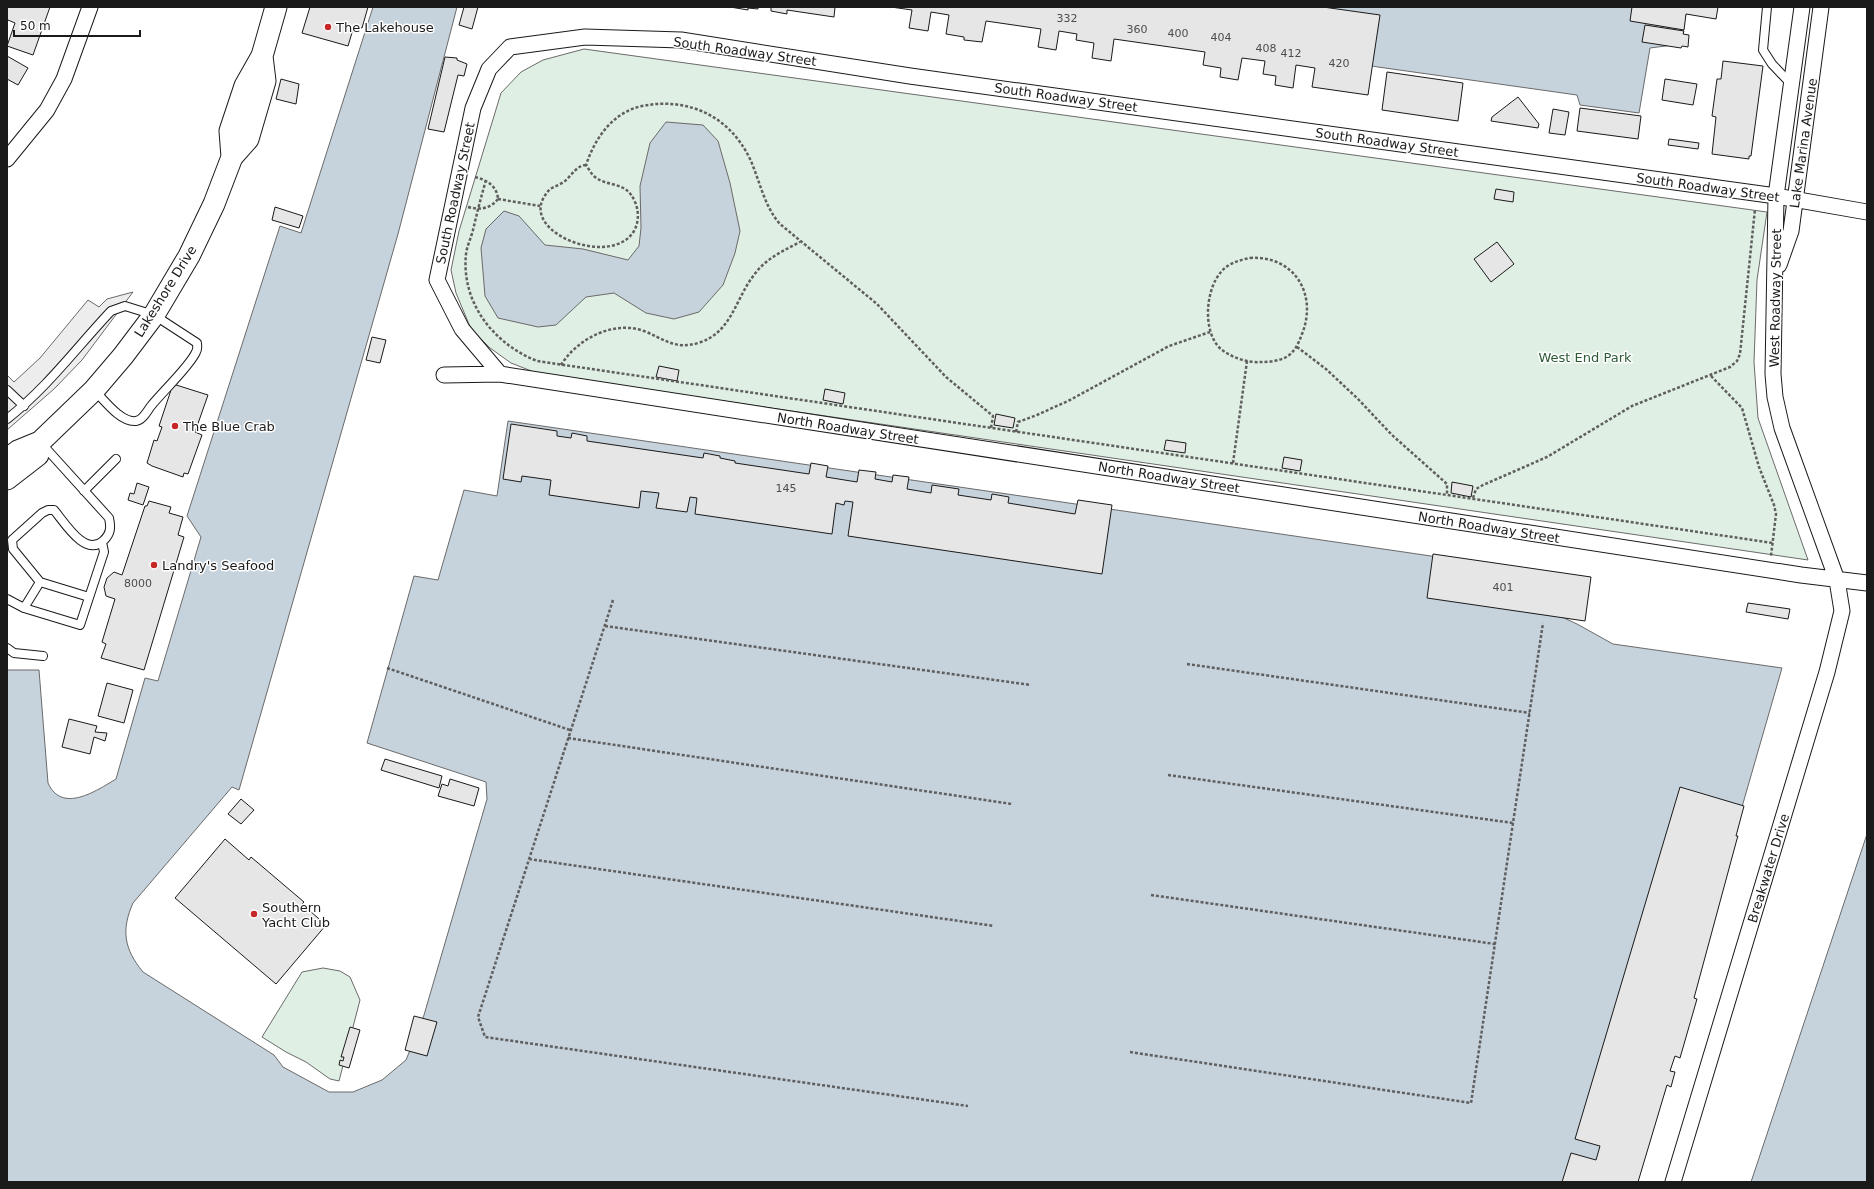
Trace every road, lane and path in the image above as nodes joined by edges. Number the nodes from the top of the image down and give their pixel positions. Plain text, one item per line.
1 (90, 7) edge
2 (276, 7) edge
3 (1767, 7) edge
4 (1802, 7) edge
5 (1821, 7) edge
6 (1792, 85) junction
7 (7, 159) edge
8 (586, 165) junction
9 (459, 172) junction
10 (486, 180) junction
11 (1757, 194) junction
12 (1776, 196) junction
13 (498, 199) junction
14 (1795, 199) junction
15 (453, 202) junction
16 (540, 206) junction
17 (478, 209) junction
18 (1867, 212) edge
19 (800, 242) junction
20 (1775, 277) junction
21 (154, 315) junction
22 (1210, 332) junction
23 (1297, 347) junction
24 (1247, 361) junction
25 (561, 365) junction
26 (500, 374) junction
27 (444, 375) dead end
28 (1710, 376) junction
29 (7, 390) edge
30 (94, 390) junction
31 (24, 406) junction
32 (7, 419) edge
33 (991, 428) junction
34 (1016, 432) junction
35 (40, 442) junction
36 (7, 459) edge
37 (116, 460) dead end
38 (1233, 464) junction
39 (7, 479) edge
40 (84, 491) junction
41 (1448, 495) junction
42 (1473, 498) junction
43 (102, 542) junction
44 (1772, 542) junction
45 (1770, 570) junction
46 (1837, 580) junction
47 (40, 582) junction
48 (1867, 583) edge
49 (89, 597) junction
50 (7, 599) edge
51 (613, 600) dead end
52 (24, 608) junction
53 (1543, 623) dead end
54 (605, 626) junction
55 (7, 648) edge
56 (43, 656) dead end
57 (1187, 664) dead end
58 (387, 668) dead end
59 (1031, 685) dead end
60 (1530, 713) junction
61 (570, 730) junction
62 (568, 738) junction
63 (1168, 775) dead end
64 (1012, 804) dead end
65 (1513, 823) junction
66 (529, 859) junction
67 (1151, 895) dead end
68 (994, 926) dead end
69 (1495, 944) junction
70 (1130, 1052) dead end
71 (968, 1106) dead end
72 (1674, 1182) edge

1 - 7 street
2 - 21 street, Lakeshore Drive
3 - 6 lane
4 - 6 street, West Roadway Street
5 - 14 street, Lake Marina Avenue
6 - 12 street, West Roadway Street
8 - 16 path
8 - 16 path
8 - 19 path
9 - 10 path
9 - 11 street, South Roadway Street
9 - 15 street, South Roadway Street
10 - 13 path
10 - 17 path
11 - 12 street, South Roadway Street
11 - 28 path
12 - 14 street, South Roadway Street
12 - 20 street, West Roadway Street
13 - 16 path
13 - 17 path
14 - 18 street, South Roadway Street
14 - 20 street, Lake Marina Avenue
15 - 17 path
15 - 26 street, South Roadway Street
17 - 25 path
19 - 25 path
19 - 33 path
20 - 46 street, West Roadway Street
21 - 30 street, Lakeshore Drive
21 - 30 lane
21 - 31 lane
22 - 23 path
22 - 24 path
22 - 34 path
23 - 24 path
23 - 41 path
24 - 38 path
25 - 33 path
26 - 27 street, North Roadway Street
26 - 45 street, North Roadway Street
28 - 42 path
28 - 44 path
29 - 31 lane
30 - 35 street, Lakeshore Drive
31 - 32 lane
33 - 34 path
34 - 38 path
35 - 36 street, Lakeshore Drive
35 - 39 street, Lakeshore Drive
35 - 40 lane
37 - 40 lane
38 - 41 path
40 - 43 lane
41 - 42 path
42 - 44 path
43 - 47 lane
43 - 49 lane
44 - 45 path
45 - 46 street, North Roadway Street
46 - 48 street
46 - 72 street, Breakwater Drive
47 - 49 lane
47 - 52 lane
49 - 52 lane
50 - 52 lane
51 - 54 path
53 - 60 path
54 - 59 path
54 - 61 path
55 - 56 lane
57 - 60 path
58 - 61 path
60 - 65 path
61 - 62 path
62 - 64 path
62 - 66 path
63 - 65 path
65 - 69 path
66 - 68 path
66 - 71 path
67 - 69 path
69 - 70 path

